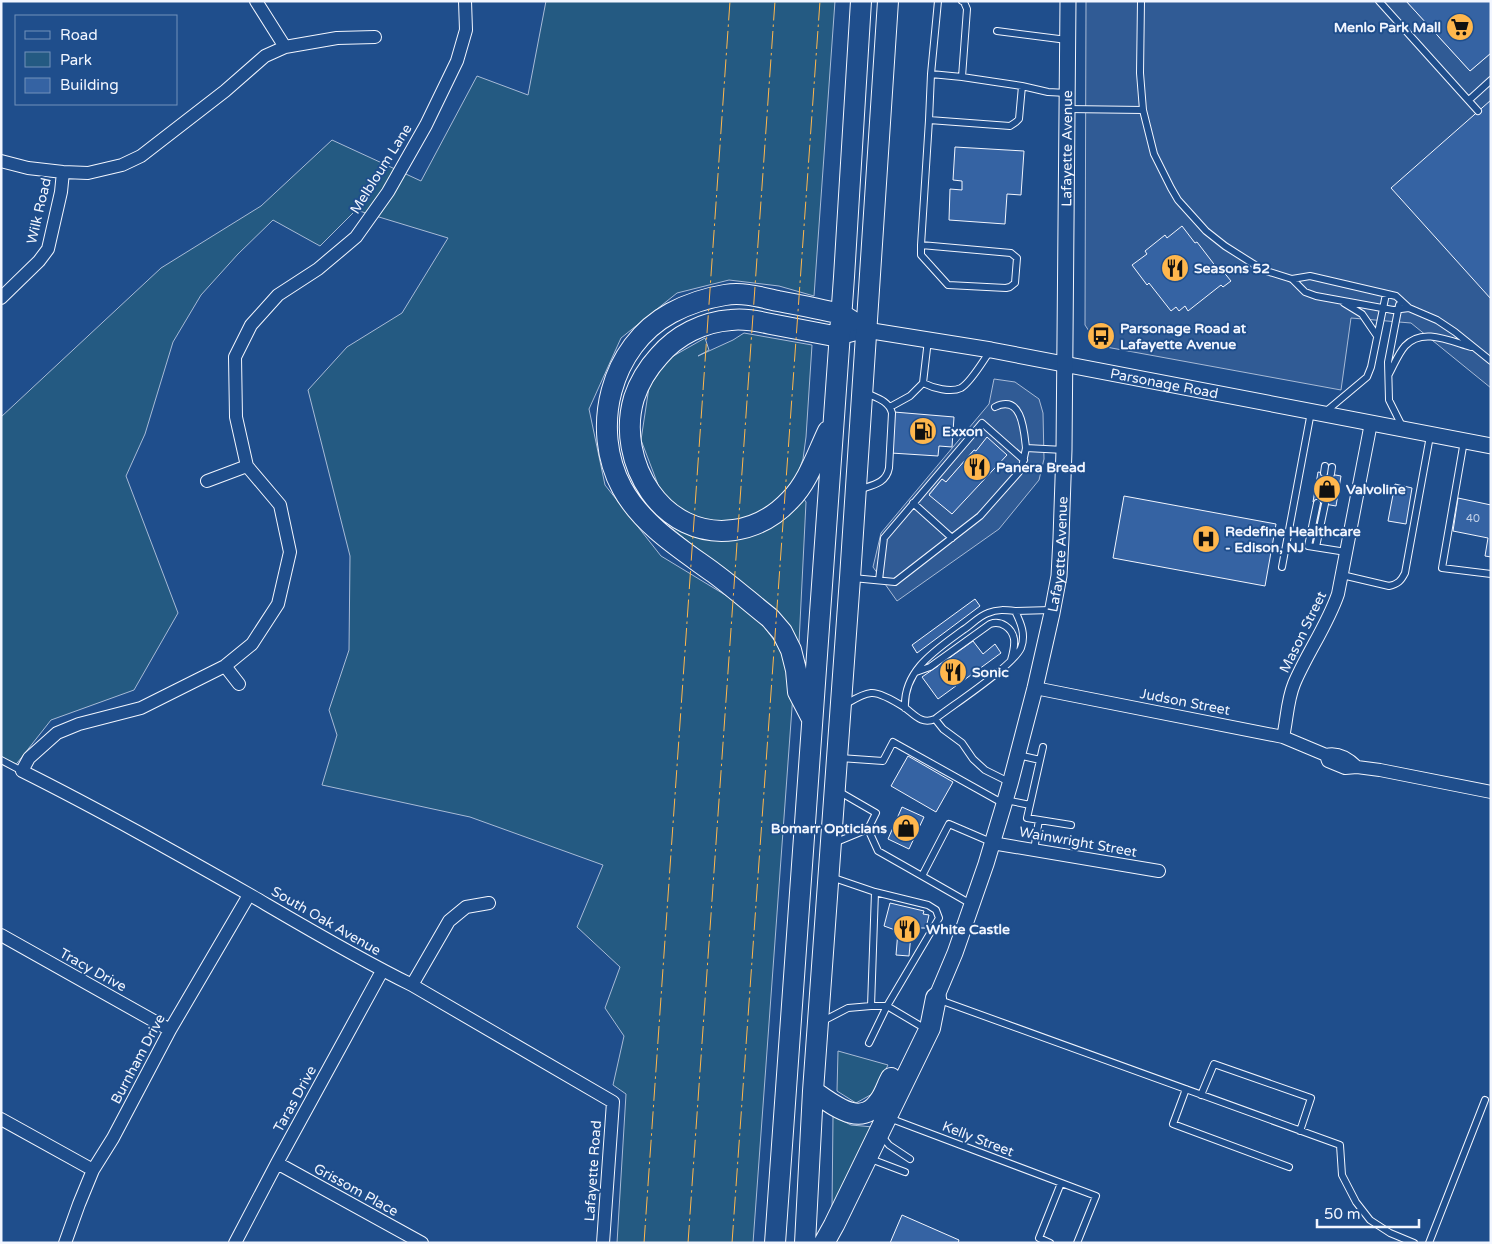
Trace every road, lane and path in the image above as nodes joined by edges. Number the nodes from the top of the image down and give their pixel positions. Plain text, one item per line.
1 (256, 1) edge
2 (466, 1) edge
3 (861, 1) edge
4 (888, 1) edge
5 (938, 1) edge
6 (962, 1) edge
7 (1068, 1) edge
8 (1141, 1) edge
9 (1379, 1) edge
10 (997, 31) dead end
11 (375, 37) dead end
12 (1068, 40) junction
13 (285, 47) junction
14 (931, 74) junction
15 (962, 77) junction
16 (1491, 80) edge
17 (1022, 86) junction
18 (1067, 93) junction
19 (1469, 100) junction
20 (1067, 109) junction
21 (1143, 110) junction
22 (1478, 111) dead end
23 (930, 120) junction
24 (1, 161) edge
25 (63, 172) junction
26 (921, 245) junction
27 (1292, 279) junction
28 (1386, 294) junction
29 (1, 298) edge
30 (1400, 299) junction
31 (1339, 300) junction
32 (1383, 308) junction
33 (1409, 308) junction
34 (1398, 309) junction
35 (841, 314) junction
36 (866, 330) junction
37 (1377, 336) junction
38 (839, 337) junction
39 (928, 340) junction
40 (1475, 348) junction
41 (991, 350) junction
42 (1491, 361) edge
43 (1064, 363) junction
44 (1388, 375) junction
45 (924, 383) junction
46 (862, 392) junction
47 (890, 407) junction
48 (995, 407) dead end
49 (1318, 412) junction
50 (833, 420) junction
51 (1371, 423) junction
52 (1403, 429) junction
53 (1430, 434) junction
54 (1464, 441) junction
55 (1491, 446) edge
56 (1026, 448) junction
57 (1064, 450) junction
58 (1024, 460) junction
59 (247, 466) junction
60 (207, 481) dead end
61 (855, 491) junction
62 (913, 503) junction
63 (1317, 503) dead end
64 (1325, 504) dead end
65 (952, 538) junction
66 (1316, 547) junction
67 (1346, 552) junction
68 (1282, 567) dead end
69 (1491, 574) edge
70 (1342, 575) junction
71 (850, 578) junction
72 (879, 580) junction
73 (1052, 610) junction
74 (1015, 611) junction
75 (1011, 661) junction
76 (225, 666) junction
77 (915, 672) junction
78 (239, 684) dead end
79 (1035, 688) junction
80 (840, 708) junction
81 (905, 708) junction
82 (935, 719) junction
83 (812, 720) junction
84 (1283, 737) junction
85 (1043, 747) dead end
86 (1018, 755) junction
87 (836, 758) junction
88 (1, 760) edge
89 (1040, 760) junction
90 (22, 771) junction
91 (1010, 782) junction
92 (834, 789) junction
93 (1491, 792) edge
94 (1005, 802) junction
95 (1030, 806) junction
96 (1039, 820) junction
97 (1071, 825) dead end
98 (868, 830) junction
99 (992, 843) junction
100 (830, 844) junction
101 (1034, 850) junction
102 (1159, 872) dead end
103 (828, 876) junction
104 (922, 876) junction
105 (875, 892) junction
106 (250, 895) junction
107 (489, 903) dead end
108 (971, 904) junction
109 (1, 935) edge
110 (382, 971) junction
111 (412, 985) junction
112 (936, 998) junction
113 (871, 1006) junction
114 (887, 1006) junction
115 (818, 1025) junction
116 (918, 1025) junction
117 (170, 1030) junction
118 (869, 1042) dead end
119 (1186, 1089) junction
120 (813, 1091) junction
121 (1201, 1095) junction
122 (1485, 1100) dead end
123 (613, 1102) joint
124 (1, 1119) edge
125 (883, 1125) junction
126 (1300, 1131) junction
127 (867, 1158) junction
128 (910, 1159) dead end
129 (277, 1163) junction
130 (1289, 1167) dead end
131 (93, 1170) junction
132 (905, 1172) dead end
133 (1061, 1183) junction
134 (65, 1243) edge
135 (235, 1243) edge
136 (422, 1243) edge
137 (603, 1243) edge
138 (775, 1243) edge
139 (805, 1243) edge
140 (824, 1243) edge
141 (1050, 1243) edge
142 (1077, 1243) edge
143 (1414, 1243) edge
144 (1429, 1243) edge

1 - 13 street
2 - 59 street, Melbloum Lane
3 - 35 highway
4 - 36 highway
5 - 14 lane
6 - 15 lane
7 - 12 street, Lafayette Avenue
8 - 21 lane
9 - 19 lane
10 - 12 lane
11 - 13 street
12 - 18 street, Lafayette Avenue
13 - 25 street
14 - 15 lane
14 - 23 lane
15 - 17 lane
16 - 19 lane
17 - 18 lane
17 - 23 lane
18 - 20 street, Lafayette Avenue
19 - 22 lane
20 - 21 lane
20 - 43 street, Lafayette Avenue
21 - 27 lane
23 - 26 lane
24 - 25 street
25 - 29 street, Wilk Road
26 - 26 lane
27 - 28 lane
27 - 31 lane
28 - 30 lane
28 - 32 lane
30 - 33 lane
30 - 34 lane
31 - 32 lane
31 - 37 lane
32 - 34 lane
32 - 37 lane
33 - 34 lane
33 - 40 lane
34 - 44 lane
35 - 36 highway
35 - 38 highway
35 - 83 highway
36 - 38 street, Parsonage Road
36 - 39 street, Parsonage Road
36 - 46 highway
37 - 49 lane
38 - 50 highway
38 - 50 highway
39 - 41 street, Parsonage Road
39 - 45 lane
40 - 42 lane
40 - 44 lane
41 - 43 street, Parsonage Road
41 - 45 lane
43 - 49 street, Parsonage Road
43 - 57 street, Lafayette Avenue
44 - 52 lane
45 - 47 lane
46 - 47 lane
46 - 61 highway
47 - 61 lane
48 - 56 lane
49 - 51 street, Parsonage Road
49 - 68 lane
50 - 83 highway
51 - 52 street, Parsonage Road
51 - 67 street, Mason Street
52 - 53 street, Parsonage Road
53 - 54 street, Parsonage Road
53 - 70 lane
54 - 55 street, Parsonage Road
54 - 69 lane
56 - 57 lane
56 - 58 lane
57 - 73 street, Lafayette Avenue
58 - 62 lane
58 - 65 lane
59 - 60 street
59 - 76 street, Melbloum Lane
61 - 71 highway
62 - 65 lane
62 - 72 lane
63 - 66 lane
64 - 66 lane
65 - 72 lane
66 - 67 lane
67 - 70 street, Mason Street
70 - 84 street, Mason Street
71 - 72 lane
71 - 80 highway
73 - 74 lane
73 - 79 street, Lafayette Avenue
74 - 75 lane
74 - 77 lane
75 - 77 lane
75 - 82 lane
76 - 78 street
76 - 90 street, Melbloum Lane
77 - 81 lane
79 - 84 street, Judson Street
79 - 86 street, Lafayette Avenue
80 - 81 lane
80 - 87 highway
81 - 82 lane
82 - 91 lane
83 - 138 highway
84 - 93 street, Judson Street
85 - 89 lane
86 - 89 lane
86 - 91 street, Lafayette Avenue
87 - 92 highway
87 - 94 lane
88 - 90 lane
89 - 95 lane
90 - 106 street, South Oak Avenue
91 - 94 street, Lafayette Avenue
92 - 98 lane
92 - 100 highway
94 - 95 lane
94 - 99 street, Lafayette Avenue
95 - 96 lane
96 - 97 lane
96 - 101 lane
98 - 100 lane
98 - 104 lane
99 - 101 street, Wainwright Street
99 - 104 lane
99 - 108 street, Lafayette Avenue
100 - 103 highway
101 - 102 street, Wainwright Street
103 - 105 lane
103 - 115 highway
104 - 108 lane
105 - 113 lane
105 - 114 lane
106 - 110 street, South Oak Avenue
106 - 117 street, Burnham Drive
107 - 111 street
108 - 112 street, Lafayette Avenue
109 - 117 street, Tracy Drive
110 - 111 street, South Oak Avenue
110 - 129 street, Taras Drive
111 - 123 street, South Oak Avenue
112 - 116 highway
112 - 119 lane
112 - 125 highway
113 - 114 lane
113 - 115 lane
114 - 116 lane
114 - 118 lane
115 - 120 highway
116 - 120 highway
117 - 131 street, Burnham Drive
119 - 121 lane
119 - 130 lane
120 - 139 highway
121 - 126 lane
121 - 126 lane
122 - 144 lane
123 - 137 street, Lafayette Road
124 - 131 street
125 - 127 highway
125 - 128 lane
125 - 133 lane, Kelly Street
126 - 143 lane
127 - 132 lane
127 - 140 highway
129 - 135 street, Taras Drive
129 - 136 street, Grissom Place
131 - 134 street, Burnham Drive
133 - 141 lane
133 - 142 lane, Kelly Street

